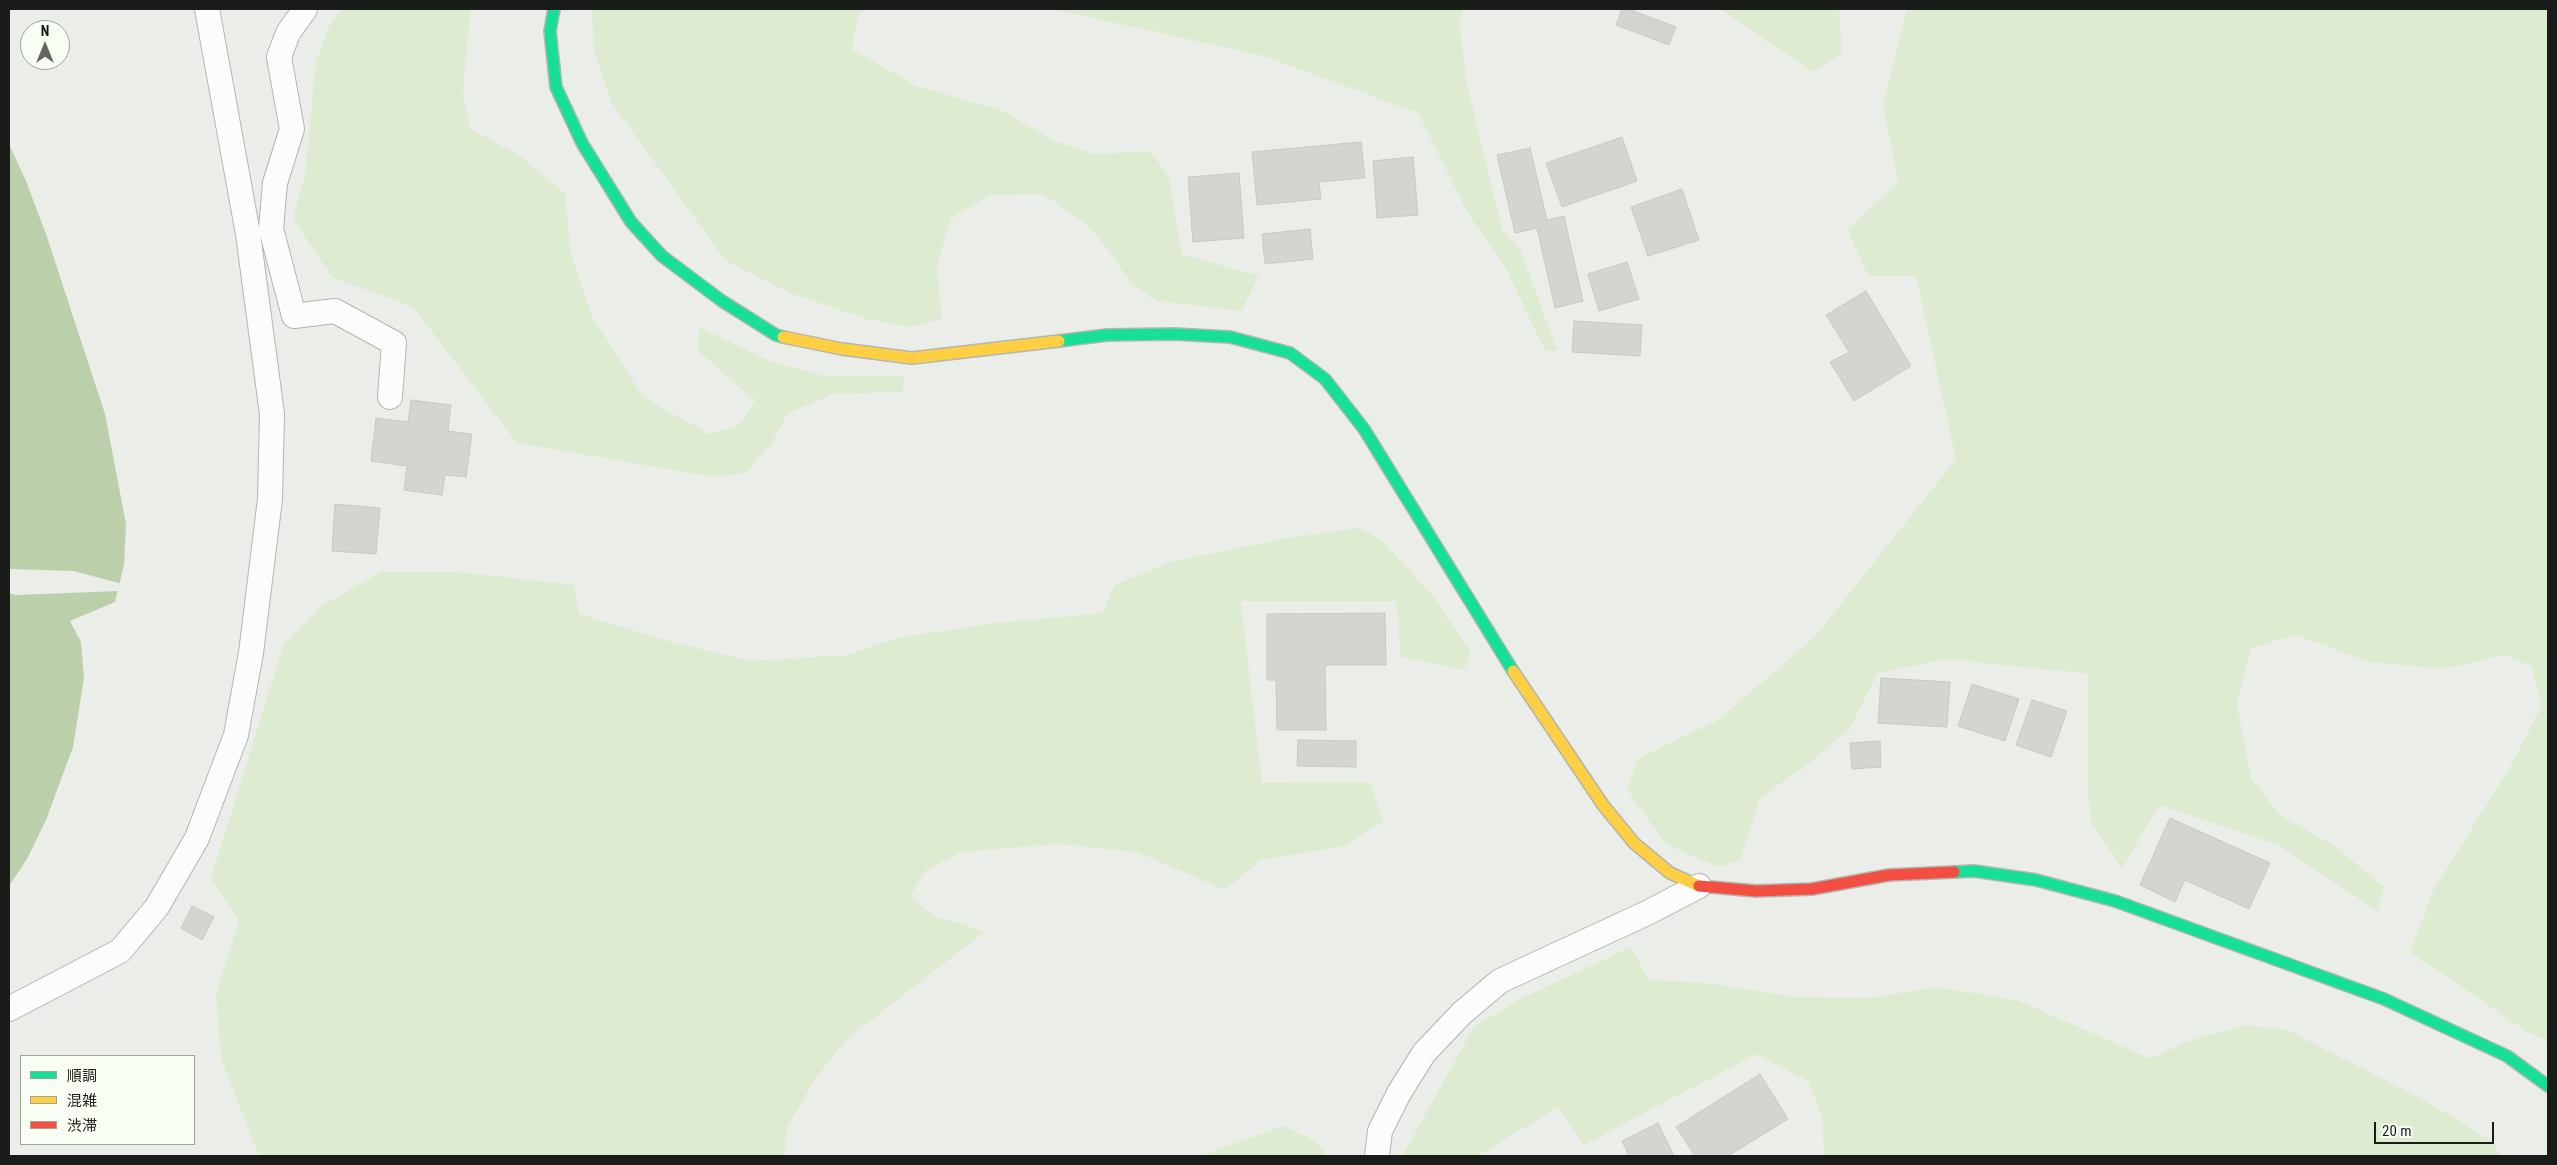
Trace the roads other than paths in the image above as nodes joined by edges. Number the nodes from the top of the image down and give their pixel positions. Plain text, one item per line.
1 (207, 9) edge
2 (305, 9) edge
3 (554, 9) edge
4 (271, 229) junction
5 (248, 234) junction
6 (390, 397) dead end
7 (1699, 886) junction
8 (9, 1009) edge
9 (2548, 1086) edge
10 (1377, 1156) edge

1 - 5 lane
2 - 4 lane
3 - 7 street
4 - 5 lane
4 - 6 lane
5 - 8 lane
7 - 9 street
7 - 10 lane

